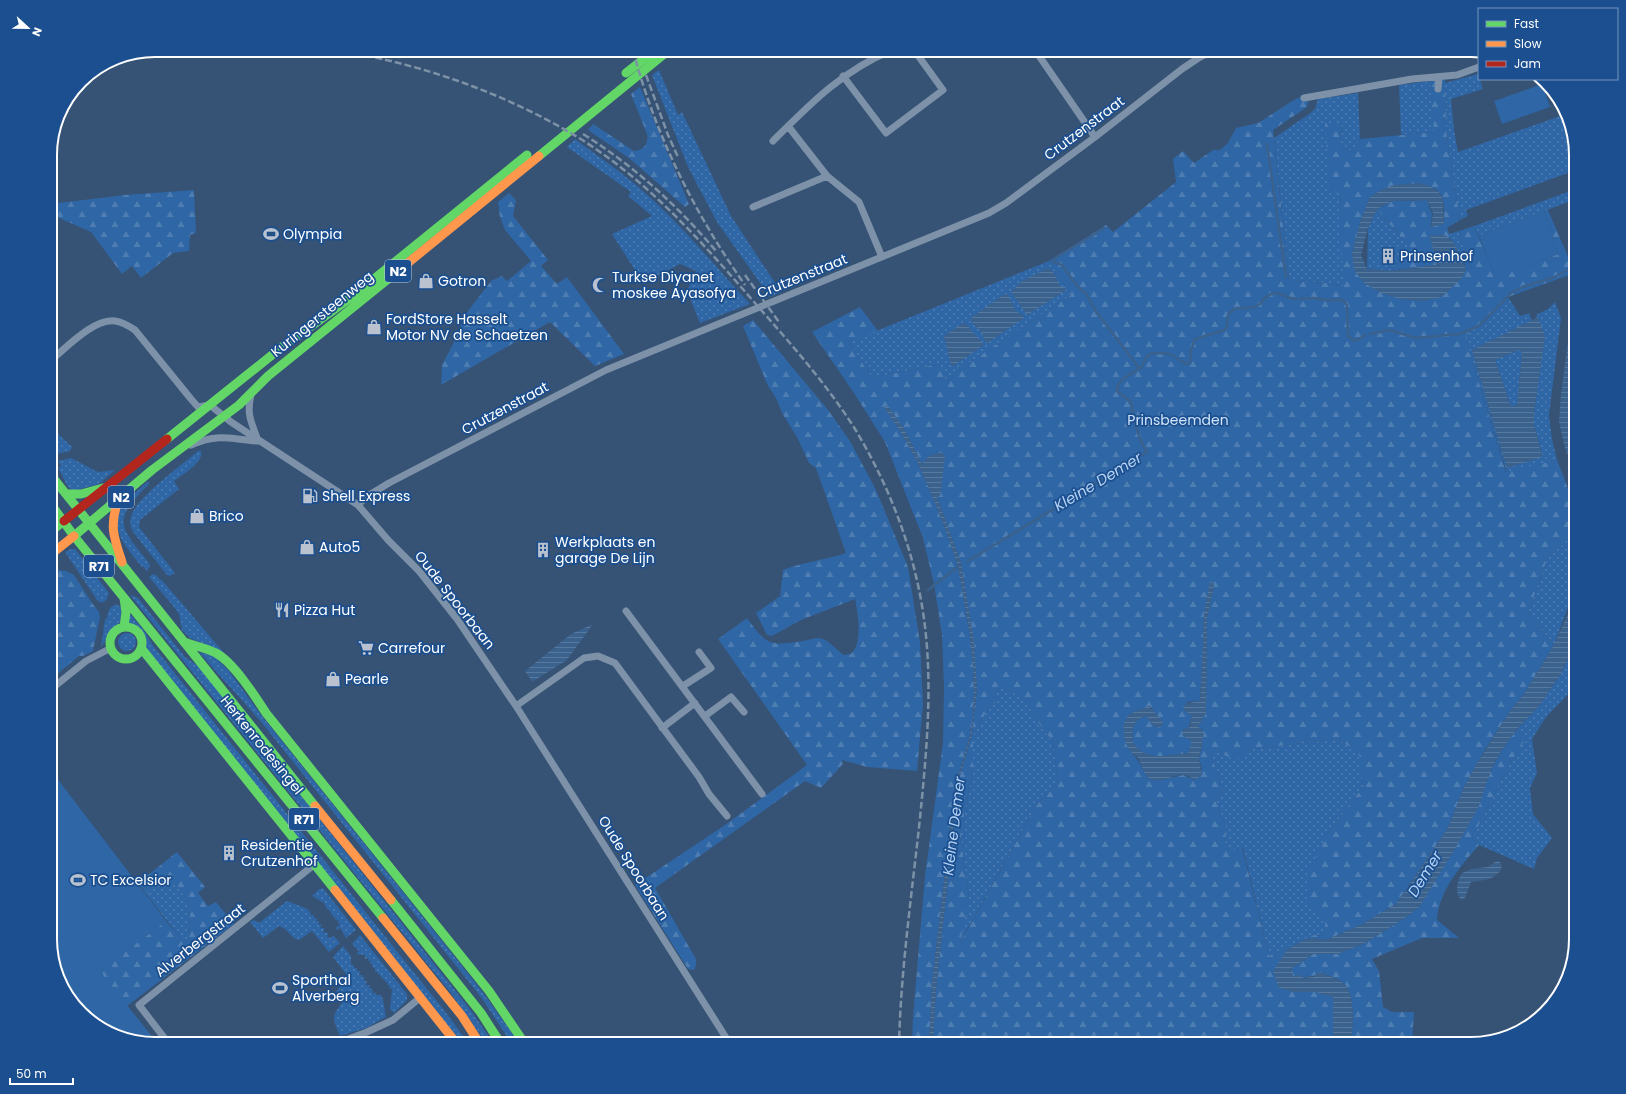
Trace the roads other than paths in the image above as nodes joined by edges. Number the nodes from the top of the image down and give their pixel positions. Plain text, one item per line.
1 (646, 57) edge
2 (660, 57) edge
3 (876, 57) edge
4 (919, 57) edge
5 (1040, 57) edge
6 (1200, 57) edge
7 (1478, 67) edge
8 (843, 76) junction
9 (1439, 77) junction
10 (1438, 89) dead end
11 (1304, 98) dead end
12 (788, 126) junction
13 (1095, 137) junction
14 (773, 140) dead end
15 (827, 176) junction
16 (753, 207) dead end
17 (882, 257) junction
18 (57, 355) edge
19 (251, 392) junction
20 (210, 405) junction
21 (223, 417) junction
22 (258, 441) junction
23 (178, 450) junction
24 (57, 482) edge
25 (106, 488) junction
26 (67, 494) junction
27 (119, 499) junction
28 (358, 505) junction
29 (79, 510) junction
30 (57, 512) edge
31 (64, 521) junction
32 (90, 524) junction
33 (57, 526) edge
34 (74, 536) junction
35 (57, 549) edge
36 (124, 567) junction
37 (124, 597) junction
38 (626, 611) dead end
39 (124, 627) junction
40 (184, 642) junction
41 (111, 648) junction
42 (141, 648) junction
43 (699, 652) dead end
44 (133, 657) junction
45 (159, 671) junction
46 (57, 684) edge
47 (683, 686) junction
48 (695, 703) junction
49 (516, 706) junction
50 (744, 712) dead end
51 (705, 716) junction
52 (662, 728) junction
53 (762, 794) dead end
54 (726, 816) dead end
55 (315, 864) junction
56 (421, 997) junction
57 (163, 1037) edge
58 (354, 1037) edge
59 (452, 1037) edge
60 (475, 1037) edge
61 (496, 1037) edge
62 (520, 1037) edge
63 (726, 1037) edge

1 - 20 main road, Kuringersteenweg / N2
2 - 19 main road, Kuringersteenweg / N2
3 - 8 street
4 - 8 street
5 - 13 street
6 - 13 street, Crutzenstraat
7 - 9 street
8 - 12 street
9 - 10 street
9 - 11 street
12 - 14 street
12 - 15 street
13 - 17 street, Crutzenstraat
15 - 16 street
15 - 17 street
17 - 28 street, Crutzenstraat
18 - 20 street
19 - 21 main road, Kuringersteenweg / N2
19 - 22 street
20 - 21 street
20 - 25 main road, Kuringersteenweg / N2
21 - 22 street
21 - 23 main road, Kuringersteenweg / N2
22 - 23 street
22 - 28 street
23 - 27 main road, Kuringersteenweg / N2
24 - 26 main road, R71
25 - 26 main road
25 - 29 main road, Kuringersteenweg / N2
26 - 29 main road, R71
27 - 32 main road, Kuringersteenweg / N2
27 - 36 main road
28 - 49 street, Oude Spoorbaan
29 - 31 main road, Kuringersteenweg / N2
29 - 32 main road, Herkenrodesingel / R71
30 - 31 main road, R71
31 - 33 main road, Kuringersteenweg / N2
31 - 34 main road, R71
32 - 34 main road, Kuringersteenweg / N2
32 - 36 main road, Herkenrodesingel / R71
34 - 35 main road, Kuringersteenweg / N2
34 - 37 main road, Herkenrodesingel / R71
36 - 40 main road, Herkenrodesingel / R71
37 - 39 main road
37 - 60 main road, Herkenrodesingel / R71
38 - 47 street
39 - 41 main road
39 - 42 main road
40 - 61 main road, Herkenrodesingel / R71
40 - 62 main road, Herkenrodesingel
41 - 44 main road
41 - 46 street
42 - 44 main road
42 - 45 main road
43 - 47 street
44 - 45 main road
45 - 55 main road
47 - 48 street
48 - 51 street
48 - 52 street
49 - 52 street
49 - 63 street, Oude Spoorbaan
50 - 51 street
51 - 53 street
52 - 54 street
55 - 56 main road
55 - 57 street, Alverbergstraat
56 - 58 street
56 - 59 main road

